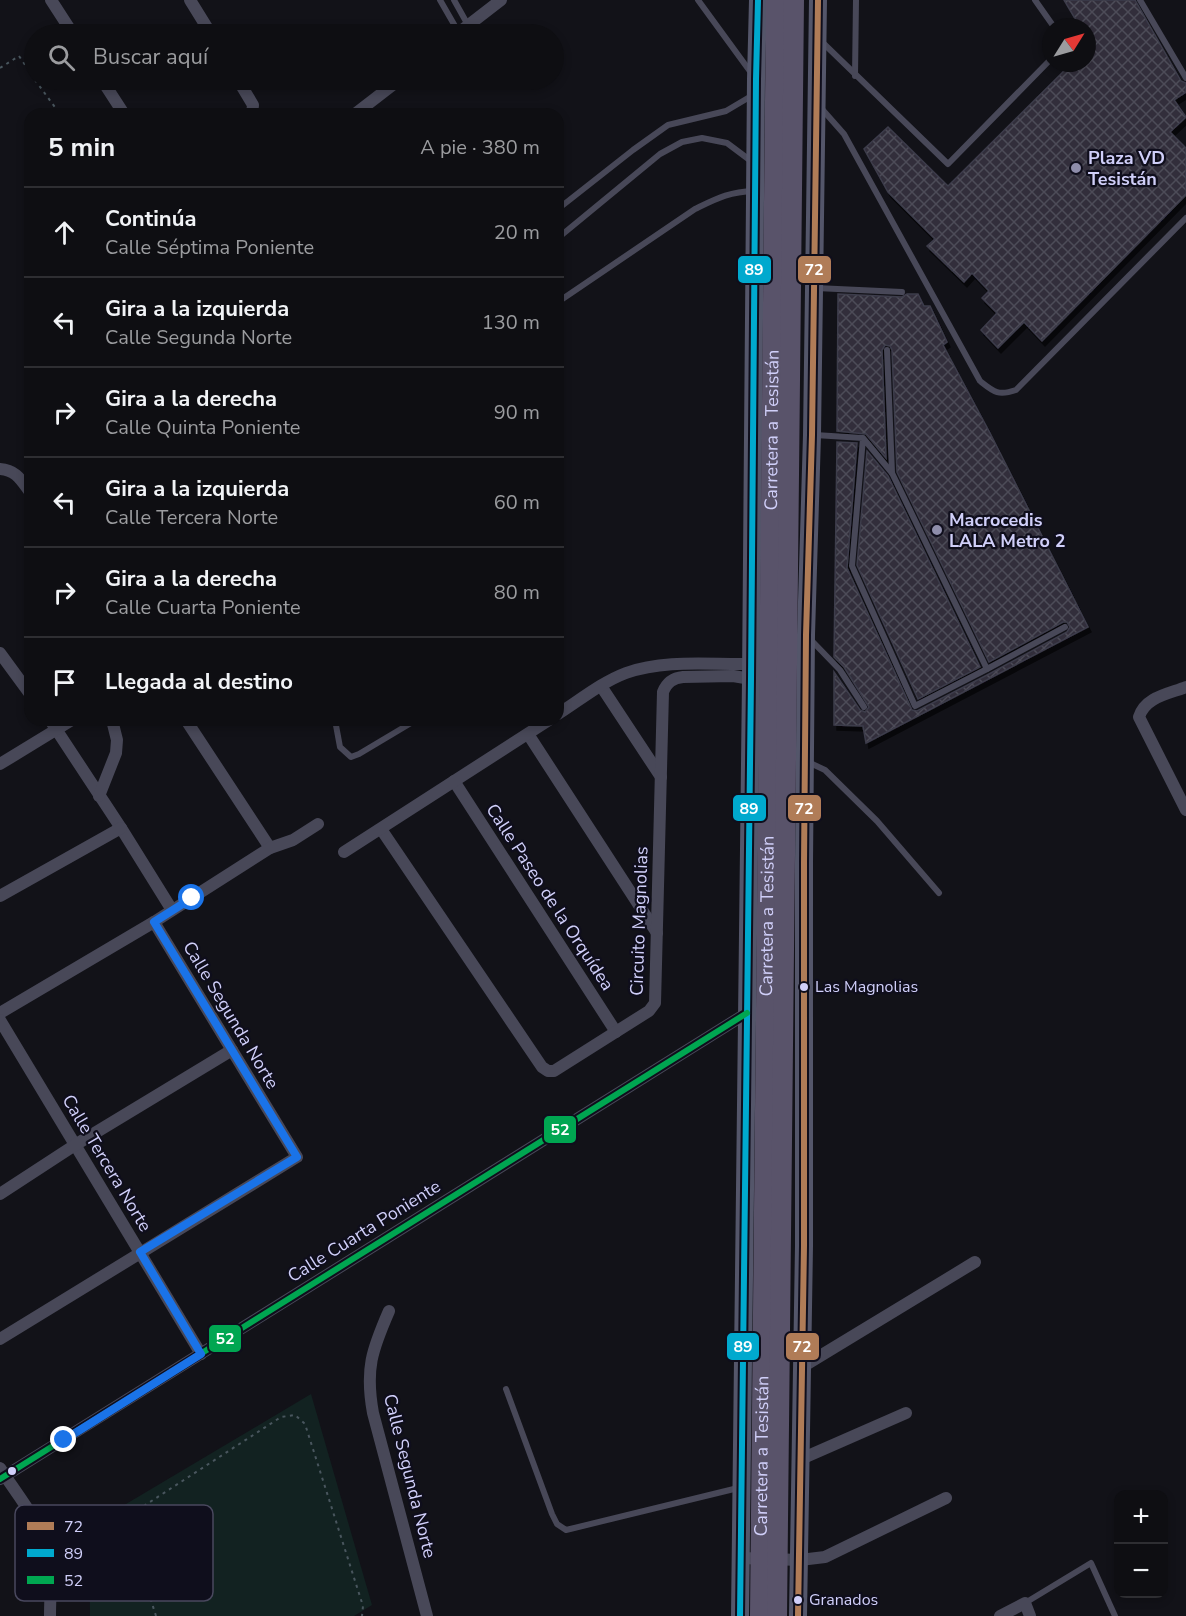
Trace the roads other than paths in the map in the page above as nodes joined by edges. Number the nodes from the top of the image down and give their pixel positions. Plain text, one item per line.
1 (51, 0) edge
2 (190, 0) edge
3 (454, 0) edge
4 (501, 0) edge
5 (698, 0) edge
6 (748, 0) edge
7 (776, 0) edge
8 (794, 0) edge
9 (818, 0) edge
10 (856, 0) edge
11 (1035, 0) edge
12 (1140, 0) edge
13 (442, 1) edge
14 (758, 8) edge
15 (1048, 18) edge
16 (67, 24) edge
17 (205, 24) edge
18 (457, 24) edge
19 (459, 24) edge
20 (470, 24) edge
21 (817, 36) junction
22 (776, 45) junction
23 (1042, 68) edge
24 (855, 76) junction
25 (1186, 78) edge
26 (756, 86) junction
27 (108, 90) edge
28 (244, 90) edge
29 (386, 90) edge
30 (817, 104) junction
31 (119, 108) edge
32 (253, 108) edge
33 (363, 108) edge
34 (755, 164) junction
35 (755, 191) junction
36 (564, 204) edge
37 (1186, 218) edge
38 (564, 232) edge
39 (813, 288) junction
40 (902, 292) dead end
41 (564, 298) edge
42 (887, 350) dead end
43 (812, 435) junction
44 (863, 438) junction
45 (0, 468) edge
46 (892, 473) junction
47 (24, 484) edge
48 (1065, 627) dead end
49 (806, 635) junction
50 (0, 653) edge
51 (987, 669) junction
52 (751, 671) junction
53 (24, 686) edge
54 (601, 686) junction
55 (1186, 687) edge
56 (864, 707) dead end
57 (564, 710) edge
58 (50, 726) edge
59 (54, 726) edge
60 (114, 726) edge
61 (190, 726) edge
62 (336, 726) edge
63 (406, 726) edge
64 (540, 726) edge
65 (528, 734) junction
66 (805, 760) junction
67 (0, 764) edge
68 (661, 777) junction
69 (454, 781) junction
70 (99, 795) junction
71 (749, 801) junction
72 (805, 802) junction
73 (1186, 810) edge
74 (777, 815) junction
75 (318, 824) dead end
76 (121, 828) junction
77 (381, 829) junction
78 (270, 848) junction
79 (776, 851) junction
80 (344, 852) dead end
81 (748, 862) junction
82 (804, 863) junction
83 (939, 893) dead end
84 (0, 896) edge
85 (172, 910) junction
86 (154, 922) junction
87 (657, 933) junction
88 (0, 1013) edge
89 (747, 1013) junction
90 (0, 1020) edge
91 (616, 1032) junction
92 (232, 1050) junction
93 (75, 1146) junction
94 (0, 1194) edge
95 (140, 1252) junction
96 (975, 1262) dead end
97 (389, 1311) dead end
98 (0, 1339) edge
99 (201, 1354) junction
100 (802, 1367) junction
101 (506, 1389) dead end
102 (906, 1413) dead end
103 (801, 1459) junction
104 (2, 1474) edge
105 (742, 1487) junction
106 (946, 1498) dead end
107 (23, 1505) edge
108 (759, 1559) junction
109 (800, 1560) junction
110 (1025, 1603) junction
111 (423, 1614) edge
112 (740, 1616) edge
113 (760, 1616) edge
114 (777, 1616) edge
115 (798, 1616) edge
116 (1000, 1616) edge
117 (1030, 1616) edge
118 (1115, 1616) edge

1 - 16 street
2 - 17 street
3 - 19 lane
4 - 20 street
5 - 26 lane
6 - 14 street
7 - 22 main road, Carretera a Tesistán
8 - 74 main road, Carretera a Tesistán
9 - 21 main road
10 - 24 lane
11 - 15 lane
12 - 25 lane
13 - 18 lane
14 - 22 street
14 - 26 main road
21 - 24 lane
21 - 30 main road
22 - 74 main road, Carretera a Tesistán
23 - 24 lane
26 - 34 main road
26 - 36 lane
27 - 31 street
28 - 32 street
29 - 33 street
30 - 37 lane
30 - 39 main road
34 - 35 main road
34 - 38 lane
35 - 41 lane
35 - 52 main road
39 - 40 lane
39 - 43 main road
42 - 46 lane
43 - 44 lane
43 - 49 main road
44 - 46 lane
44 - 51 lane
45 - 47 street
46 - 51 lane
48 - 51 lane
49 - 56 lane
49 - 66 main road
50 - 53 street
52 - 54 street
52 - 68 street, Circuito Magnolias
52 - 71 main road
54 - 57 street
54 - 68 street
55 - 73 street
58 - 67 street
59 - 70 street
60 - 70 street
61 - 78 street
62 - 63 lane
64 - 65 street
65 - 69 street
65 - 87 street
66 - 72 main road
66 - 83 lane
68 - 87 street, Circuito Magnolias
69 - 77 street
69 - 91 street, Calle Paseo de la Orquídea
70 - 76 street
71 - 74 main road
71 - 81 main road
72 - 74 main road
72 - 82 main road
74 - 79 main road, Carretera a Tesistán
75 - 78 street
76 - 84 street
76 - 85 street
77 - 80 street
77 - 91 street, Circuito Magnolias
78 - 85 street
79 - 81 main road
79 - 82 main road
79 - 108 main road, Carretera a Tesistán
81 - 89 main road
82 - 100 main road
85 - 86 street
86 - 88 street
86 - 92 street, Calle Segunda Norte
87 - 91 street, Circuito Magnolias
89 - 99 street, Calle Cuarta Poniente
89 - 105 main road
90 - 93 street, Calle Tercera Norte
92 - 93 street
92 - 95 street, Calle Segunda Norte
93 - 94 street
93 - 95 street, Calle Tercera Norte
95 - 98 street
95 - 99 street, Calle Tercera Norte
96 - 100 street
97 - 111 street, Calle Segunda Norte
99 - 104 street, Calle Cuarta Poniente
100 - 103 main road
101 - 105 lane
102 - 103 street
103 - 109 main road
104 - 107 street
105 - 108 main road
106 - 109 street
108 - 109 street
108 - 112 main road
108 - 113 main road, Carretera a Tesistán
108 - 114 main road, Carretera a Tesistán
109 - 115 main road
110 - 116 street
110 - 117 street
110 - 118 lane

